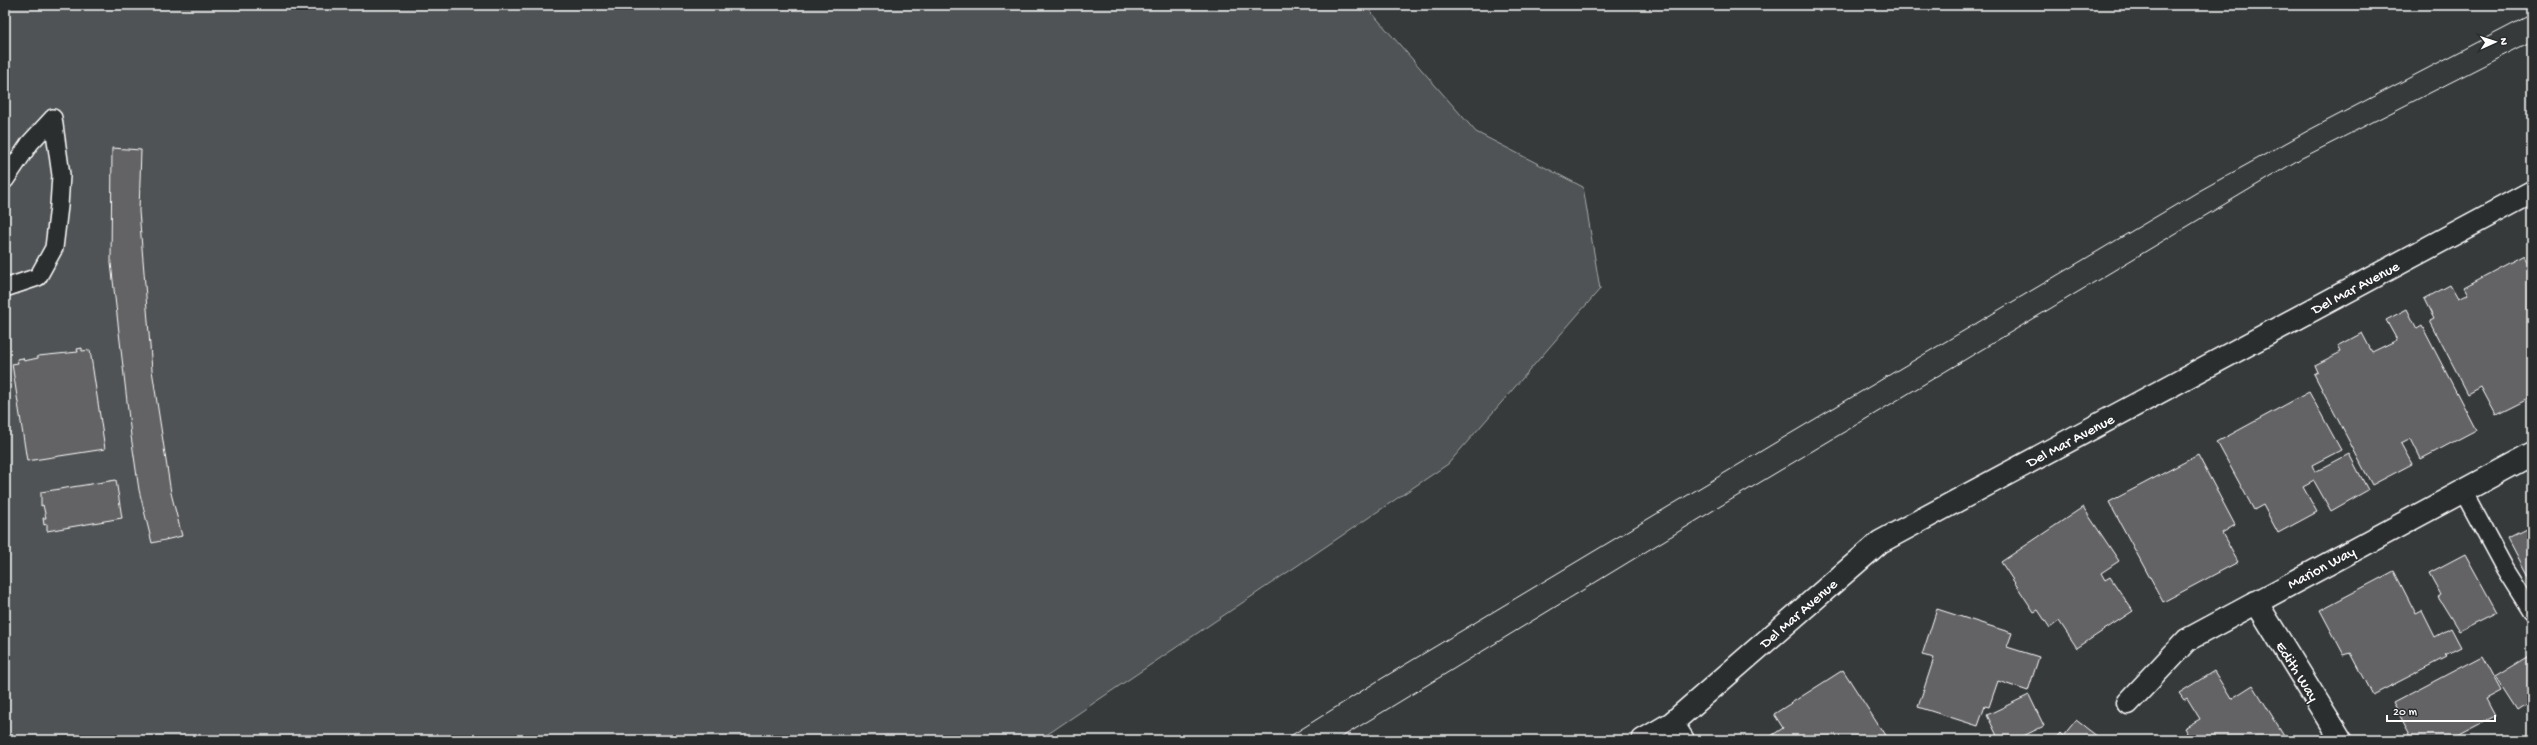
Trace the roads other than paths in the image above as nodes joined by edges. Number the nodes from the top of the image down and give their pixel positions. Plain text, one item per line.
1 (5, 180) edge
2 (2532, 192) edge
3 (5, 288) edge
4 (2532, 454) edge
5 (2463, 491) junction
6 (2256, 602) junction
7 (2532, 612) edge
8 (2128, 703) dead end
9 (1677, 731) edge
10 (1643, 740) edge
11 (2341, 740) edge

1 - 3 lane
2 - 9 street, Del Mar Avenue
4 - 5 street, Marion Way
5 - 6 street, Marion Way
5 - 7 lane
6 - 8 street, Marion Way
6 - 11 street, Edith Way
9 - 10 street, Del Mar Avenue

